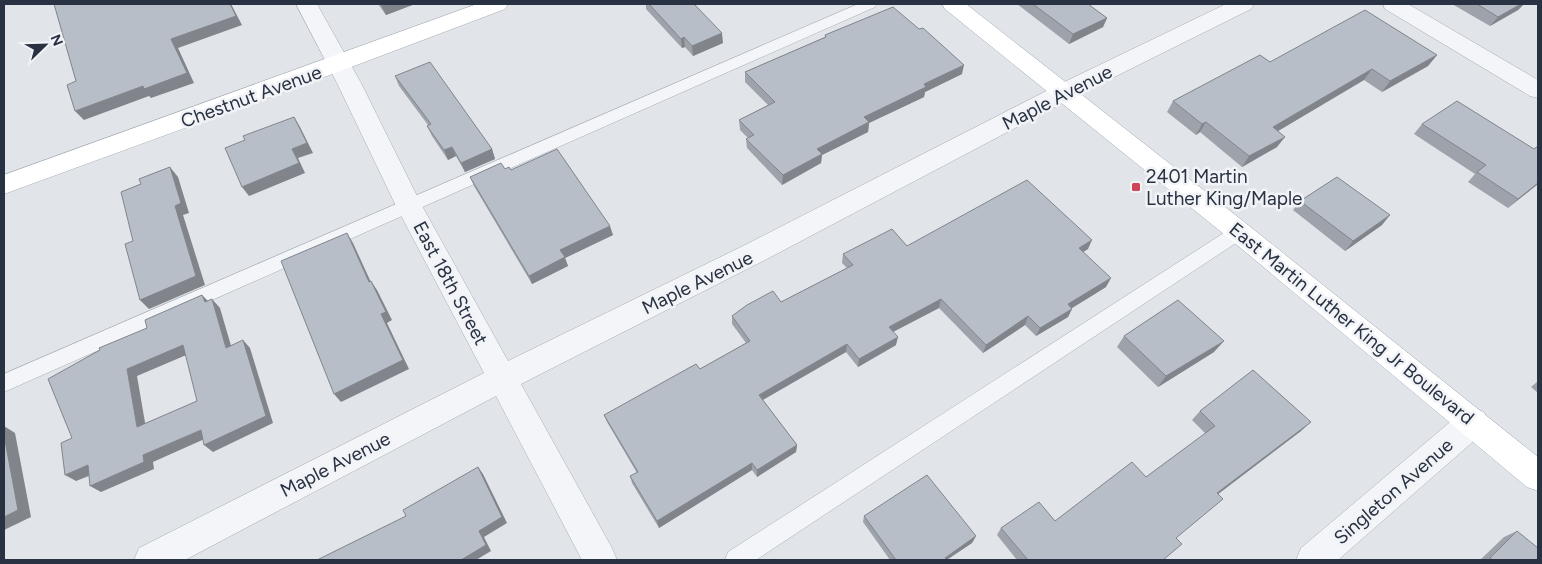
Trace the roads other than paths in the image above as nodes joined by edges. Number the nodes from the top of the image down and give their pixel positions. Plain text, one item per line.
1 (306, 4) edge
2 (497, 4) edge
3 (870, 4) edge
4 (953, 4) edge
5 (1243, 4) edge
6 (1393, 4) edge
7 (338, 64) junction
8 (1538, 90) edge
9 (1064, 92) junction
10 (4, 185) edge
11 (409, 206) junction
12 (1239, 232) junction
13 (502, 379) junction
14 (4, 383) edge
15 (1473, 422) junction
16 (1538, 476) edge
17 (151, 560) edge
18 (600, 560) edge
19 (736, 560) edge
20 (1312, 560) edge

1 - 7 street, East 18th Street
2 - 7 main road, Chestnut Avenue
3 - 11 lane
4 - 9 main road, East Martin Luther King Jr Boulevard
5 - 9 street, Maple Avenue
6 - 8 street
7 - 10 main road, Chestnut Avenue
7 - 11 street, East 18th Street
9 - 12 main road, East Martin Luther King Jr Boulevard
9 - 13 street, Maple Avenue
11 - 13 street, East 18th Street
11 - 14 lane
12 - 15 main road, East Martin Luther King Jr Boulevard
12 - 19 lane
13 - 17 street, Maple Avenue
13 - 18 street, East 18th Street
15 - 16 main road, East Martin Luther King Jr Boulevard
15 - 20 street, Singleton Avenue

